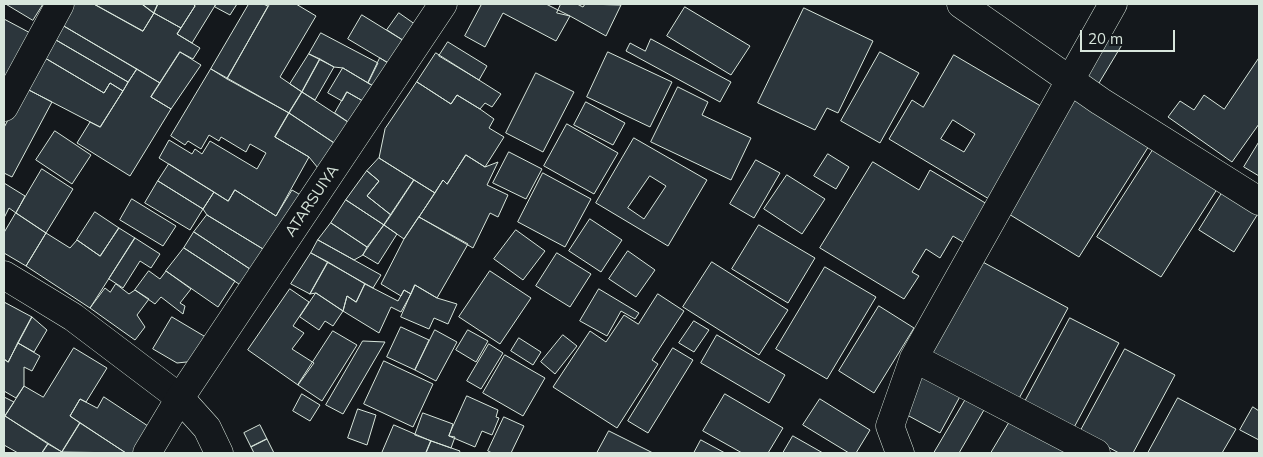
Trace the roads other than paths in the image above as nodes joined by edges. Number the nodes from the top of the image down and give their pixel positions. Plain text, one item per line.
1 (60, 4) edge
2 (443, 4) edge
3 (962, 4) edge
4 (1113, 4) edge
5 (1069, 79) junction
6 (4, 107) edge
7 (1259, 201) edge
8 (4, 275) edge
9 (914, 358) junction
10 (180, 398) junction
11 (147, 453) edge
12 (219, 453) edge
13 (900, 453) edge
14 (1096, 453) edge

1 - 6 street
2 - 10 street, ATARSUIYA
3 - 5 street
4 - 5 street
5 - 7 street
5 - 9 street
8 - 10 street
9 - 13 street
9 - 14 street
10 - 11 street, ATARSUIYA
10 - 12 street

